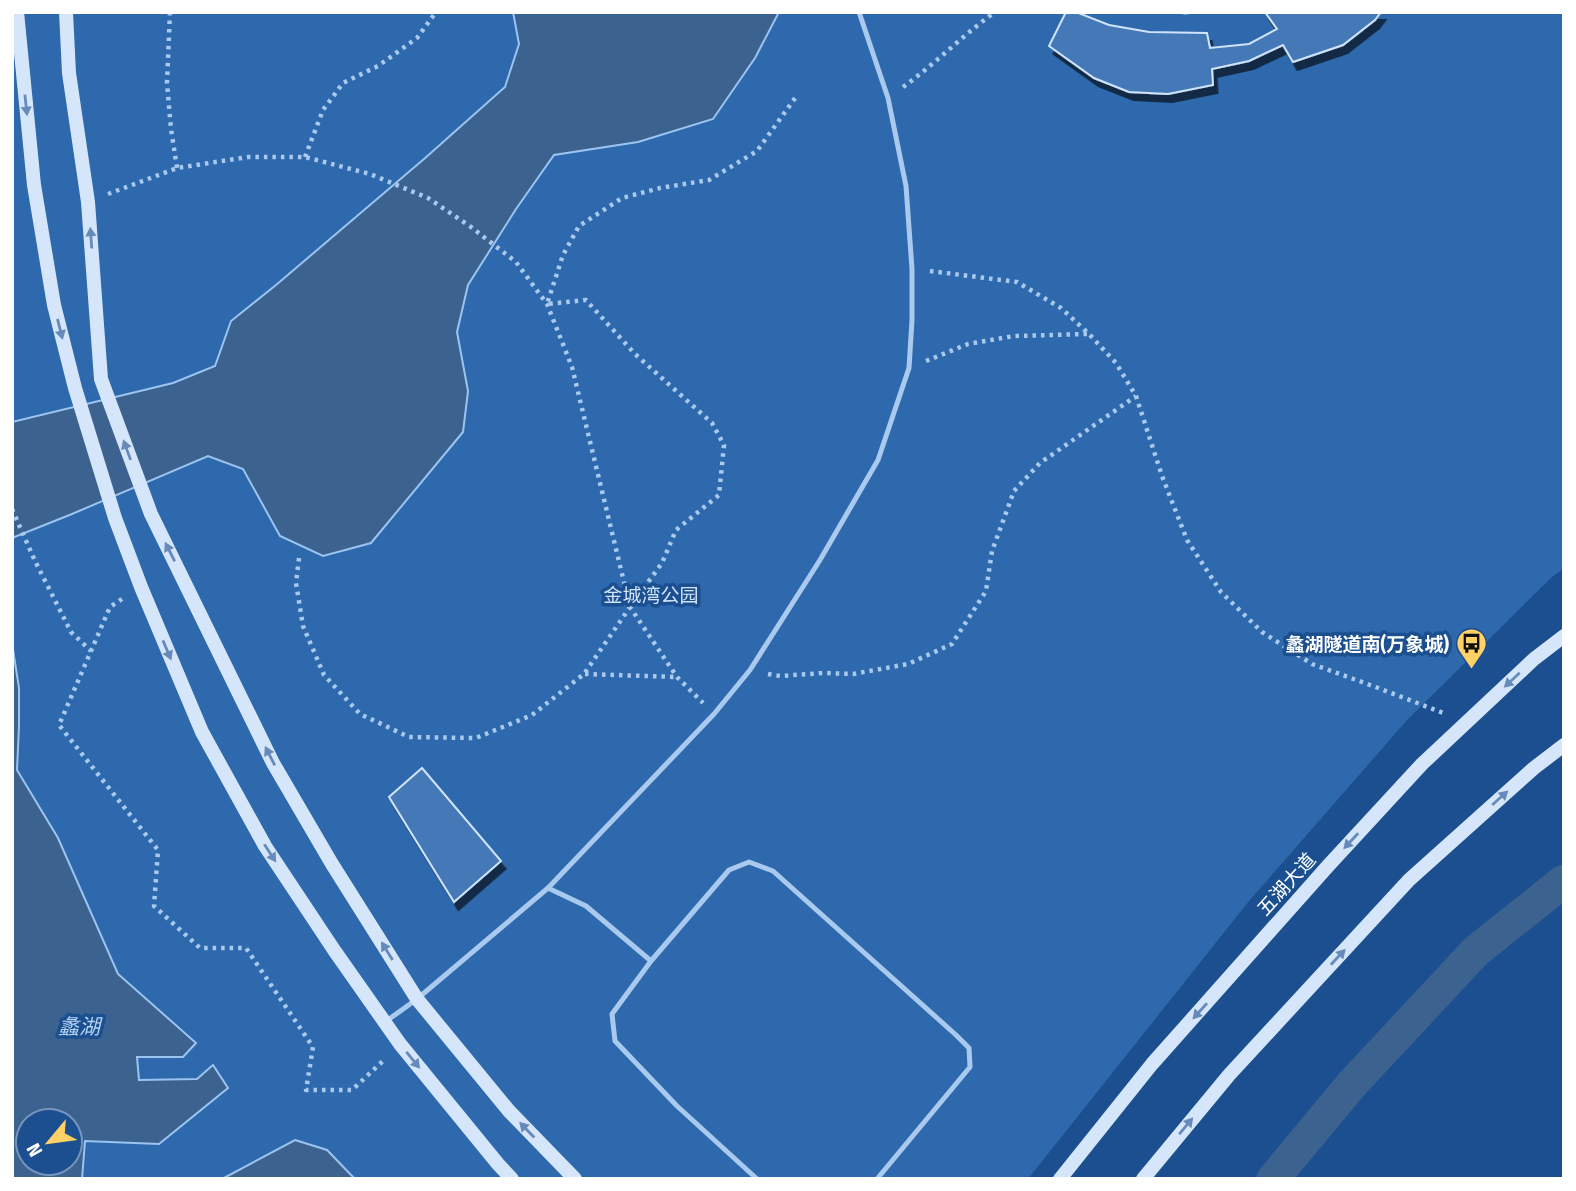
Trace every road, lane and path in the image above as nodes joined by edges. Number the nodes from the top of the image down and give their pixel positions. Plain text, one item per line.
1 (17, 12) edge
2 (66, 12) edge
3 (170, 12) edge
4 (436, 12) edge
5 (859, 12) edge
6 (995, 12) edge
7 (798, 94) dead end
8 (888, 98) junction
9 (305, 156) junction
10 (177, 168) junction
11 (88, 202) junction
12 (912, 269) junction
13 (547, 304) junction
14 (1090, 334) junction
15 (909, 368) junction
16 (1136, 396) junction
17 (12, 509) edge
18 (299, 558) dead end
19 (141, 587) junction
20 (630, 607) junction
21 (1564, 636) edge
22 (91, 650) junction
23 (750, 670) junction
24 (584, 674) junction
25 (677, 677) junction
26 (714, 714) junction
27 (1467, 722) junction
28 (1564, 745) edge
29 (548, 888) junction
30 (651, 961) junction
31 (418, 999) junction
32 (385, 1022) junction
33 (400, 1044) junction
34 (512, 1179) edge
35 (575, 1179) edge
36 (757, 1179) edge
37 (877, 1179) edge
38 (1060, 1179) edge
39 (1143, 1179) edge

1 -> 19 main road
2 - 11 main road
3 - 10 path
4 - 9 path
5 - 8 lane
6 - 8 path
7 - 13 path
8 - 12 lane
9 - 10 path
9 - 13 path
10 - 11 path
31 -> 11 main road
12 - 14 path
12 - 15 lane
13 - 20 path
13 - 20 path
14 - 15 path
14 - 16 path
15 - 23 lane
16 - 23 path
16 - 27 path
17 - 22 path
18 - 24 path
19 - 22 path
19 -> 32 main road
20 - 24 path
20 - 25 path
21 -> 27 main road, 五湖大道
22 - 33 path
23 - 26 lane
24 - 25 path
25 - 26 path
26 - 29 lane
27 -> 38 main road, 五湖大道
39 -> 28 main road
29 - 30 lane
29 - 31 lane
30 - 36 lane
30 - 37 lane
31 - 32 lane
35 -> 31 main road
32 - 33 main road
33 -> 34 main road

